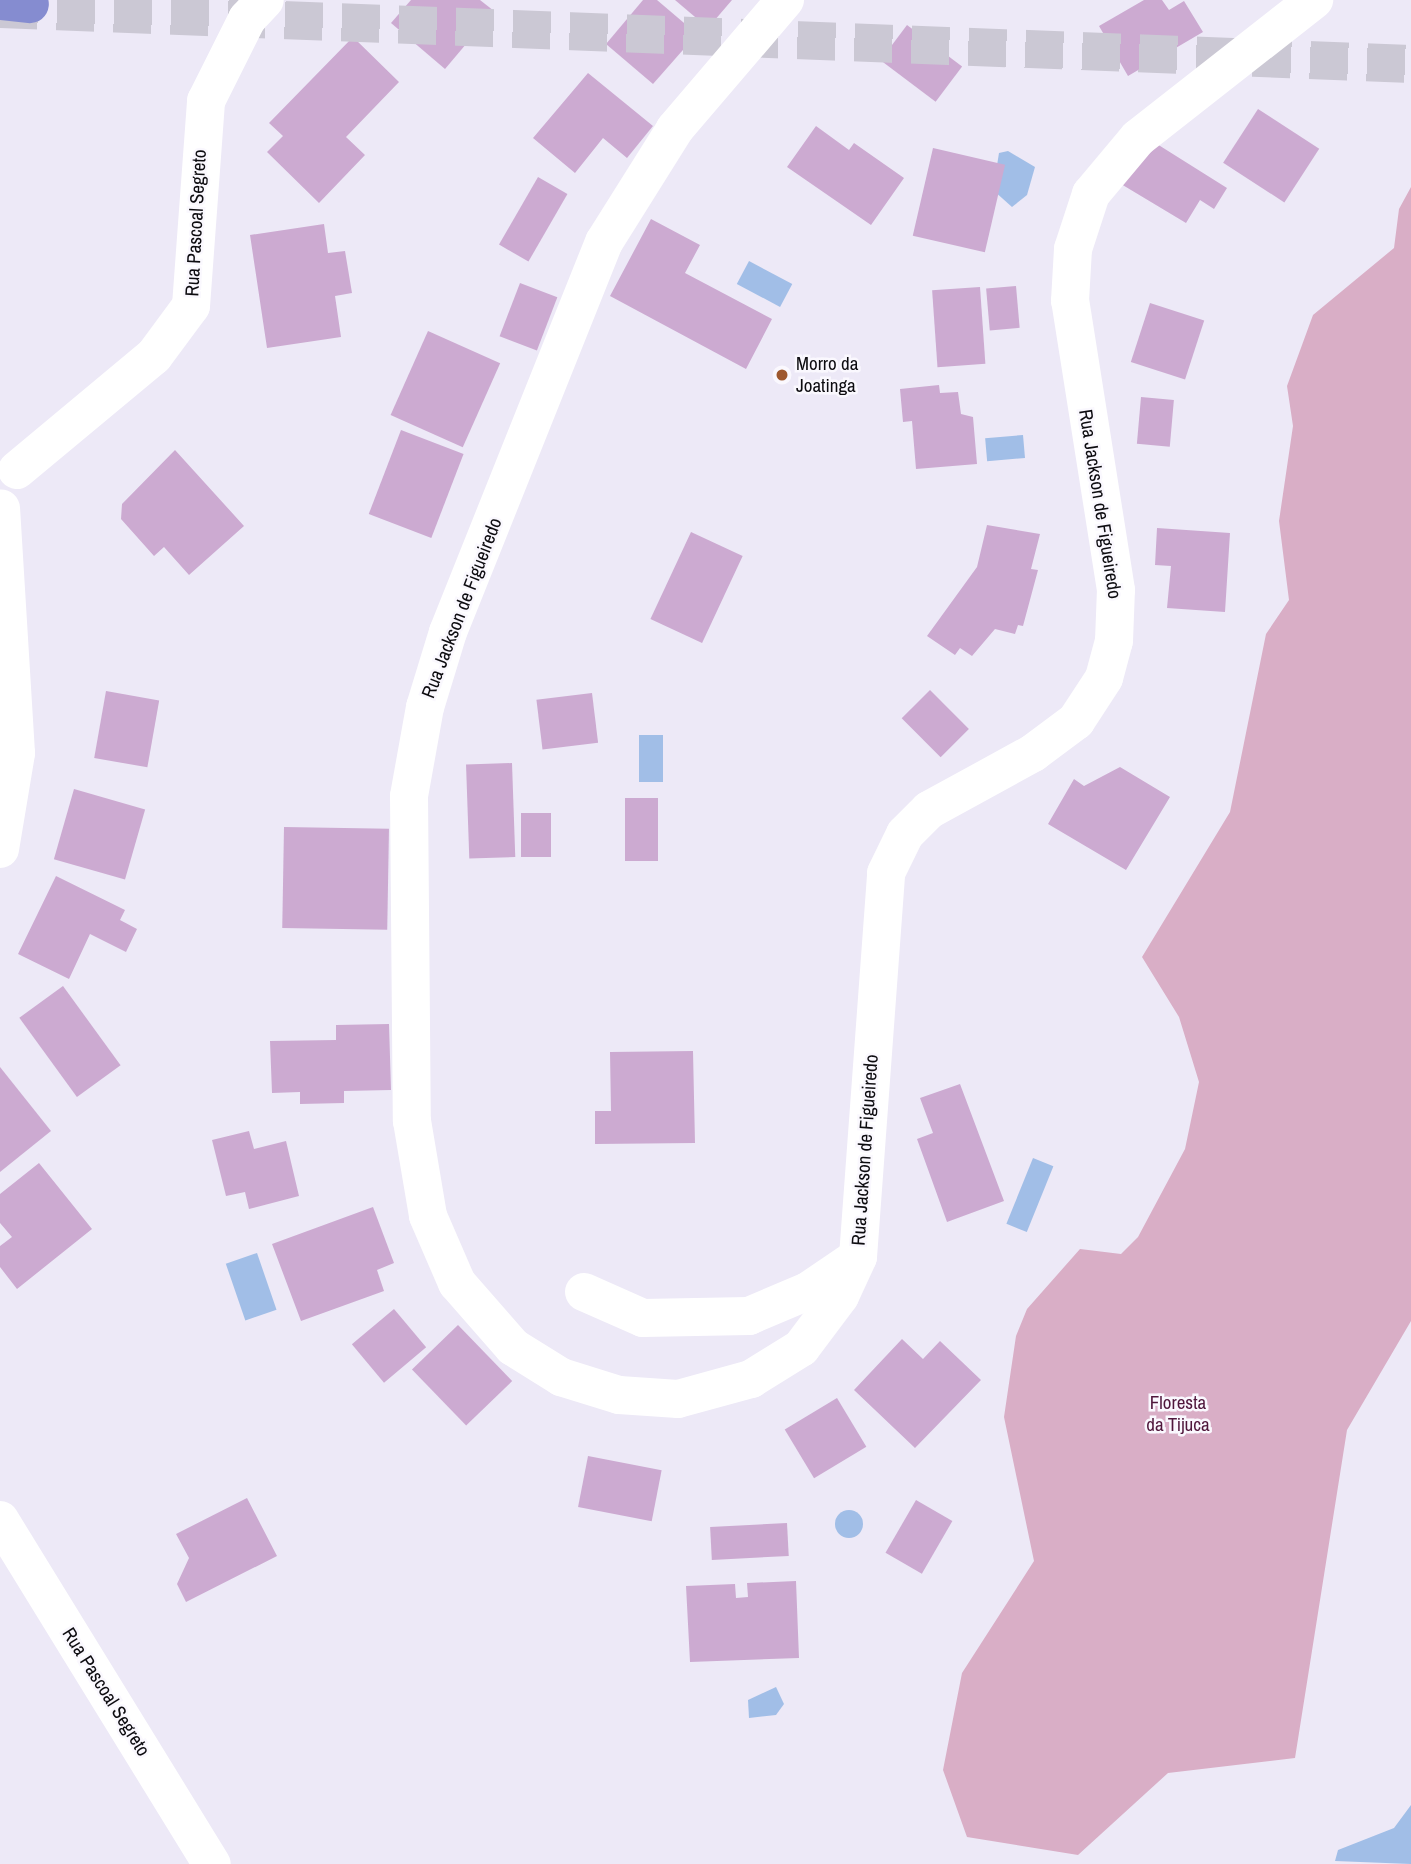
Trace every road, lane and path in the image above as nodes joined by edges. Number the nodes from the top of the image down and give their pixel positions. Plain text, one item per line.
1 (265, 0) edge
2 (785, 0) edge
3 (1314, 0) edge
4 (8, 466) edge
5 (0, 508) edge
6 (0, 849) edge
7 (858, 1257) junction
8 (584, 1292) dead end
9 (0, 1520) edge
10 (212, 1864) edge

1 - 4 street, Rua Pascoal Segreto
2 - 7 street, Rua Jackson de Figueiredo
3 - 7 street, Rua Jackson de Figueiredo
4 - 5 street
5 - 6 street
7 - 8 street
9 - 10 street, Rua Pascoal Segreto

